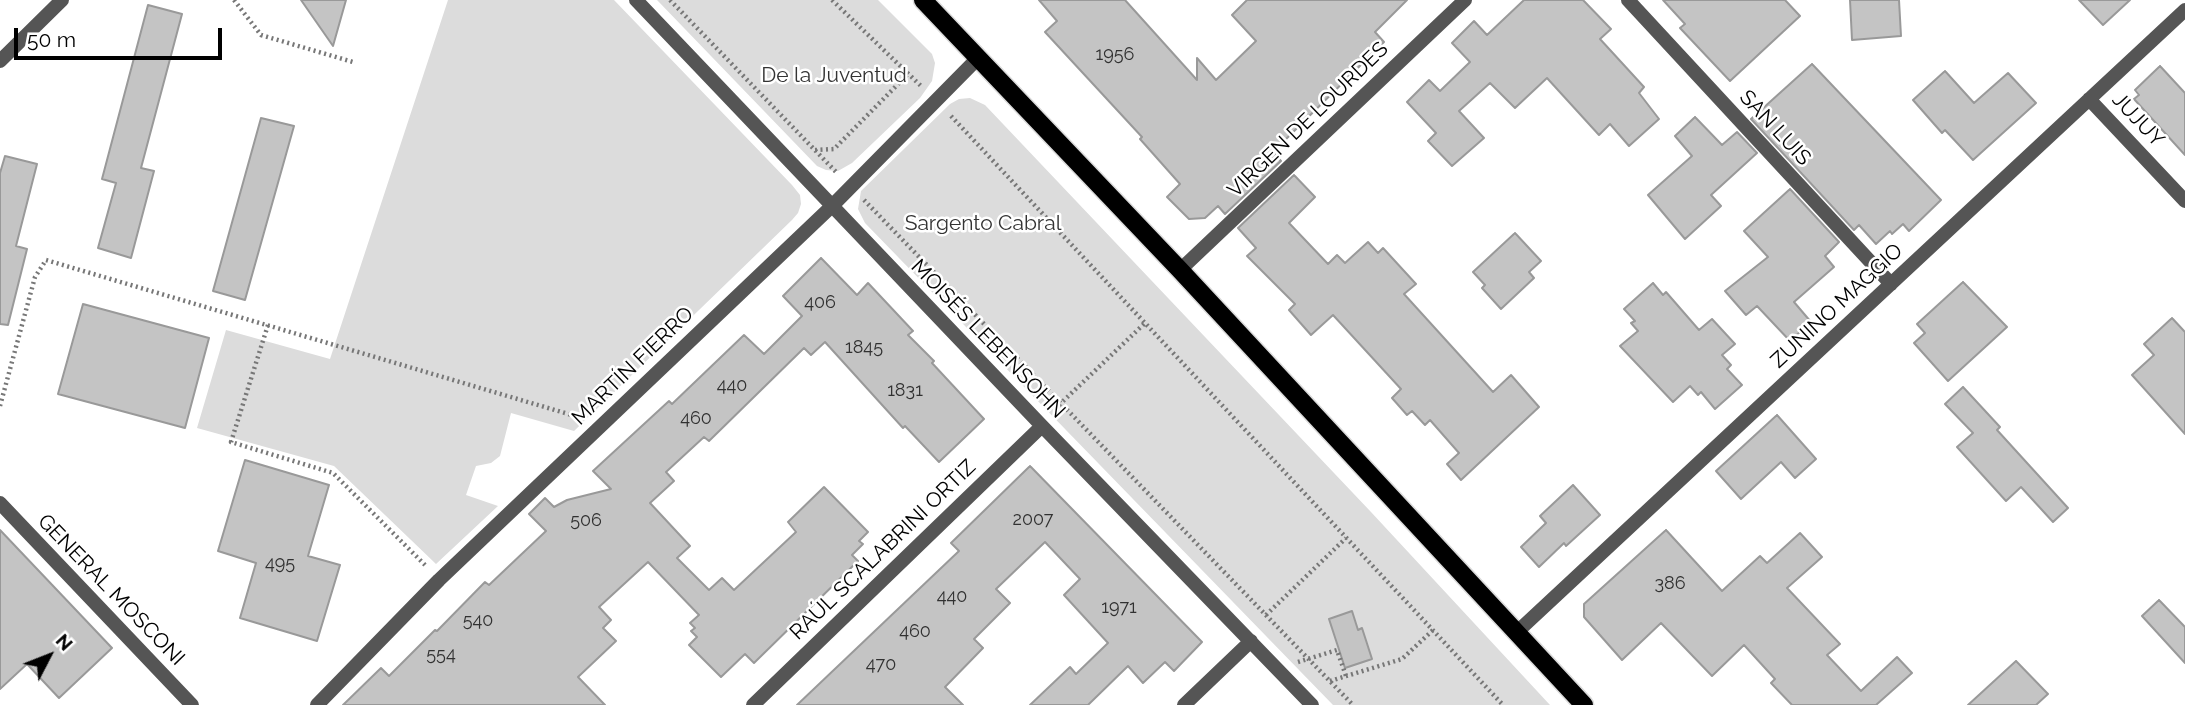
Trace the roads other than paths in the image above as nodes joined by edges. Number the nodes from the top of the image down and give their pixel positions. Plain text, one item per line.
1 (62, 0) edge
2 (636, 0) edge
3 (923, 0) edge
4 (1465, 0) edge
5 (1628, 0) edge
6 (2185, 10) edge
7 (979, 57) junction
8 (0, 61) edge
9 (2089, 99) junction
10 (2185, 201) edge
11 (832, 205) junction
12 (1180, 270) junction
13 (1891, 284) junction
14 (1042, 426) junction
15 (0, 503) edge
16 (1517, 632) junction
17 (1251, 641) junction
18 (192, 705) edge
19 (317, 705) edge
20 (753, 705) edge
21 (1184, 705) edge
22 (1312, 705) edge
23 (1584, 705) edge

1 - 8 street
2 - 11 street, MOISÉS LEBENSOHN
3 - 7 main road
4 - 12 street, VIRGEN DE LOURDES
5 - 13 street, SAN LUIS
6 - 9 street, ZUNINO MAGGIO
7 - 11 street, MARTÍN FIERRO
7 - 12 main road
9 - 10 street, JUJUY
9 - 13 street, ZUNINO MAGGIO
11 - 14 street, MOISÉS LEBENSOHN
11 - 19 street, MARTÍN FIERRO
12 - 16 main road
13 - 16 street, ZUNINO MAGGIO
14 - 17 street, MOISÉS LEBENSOHN
14 - 20 street, RAÚL SCALABRINI ORTIZ
15 - 18 street, GENERAL MOSCONI
16 - 23 main road
17 - 21 street
17 - 22 street, MOISÉS LEBENSOHN

